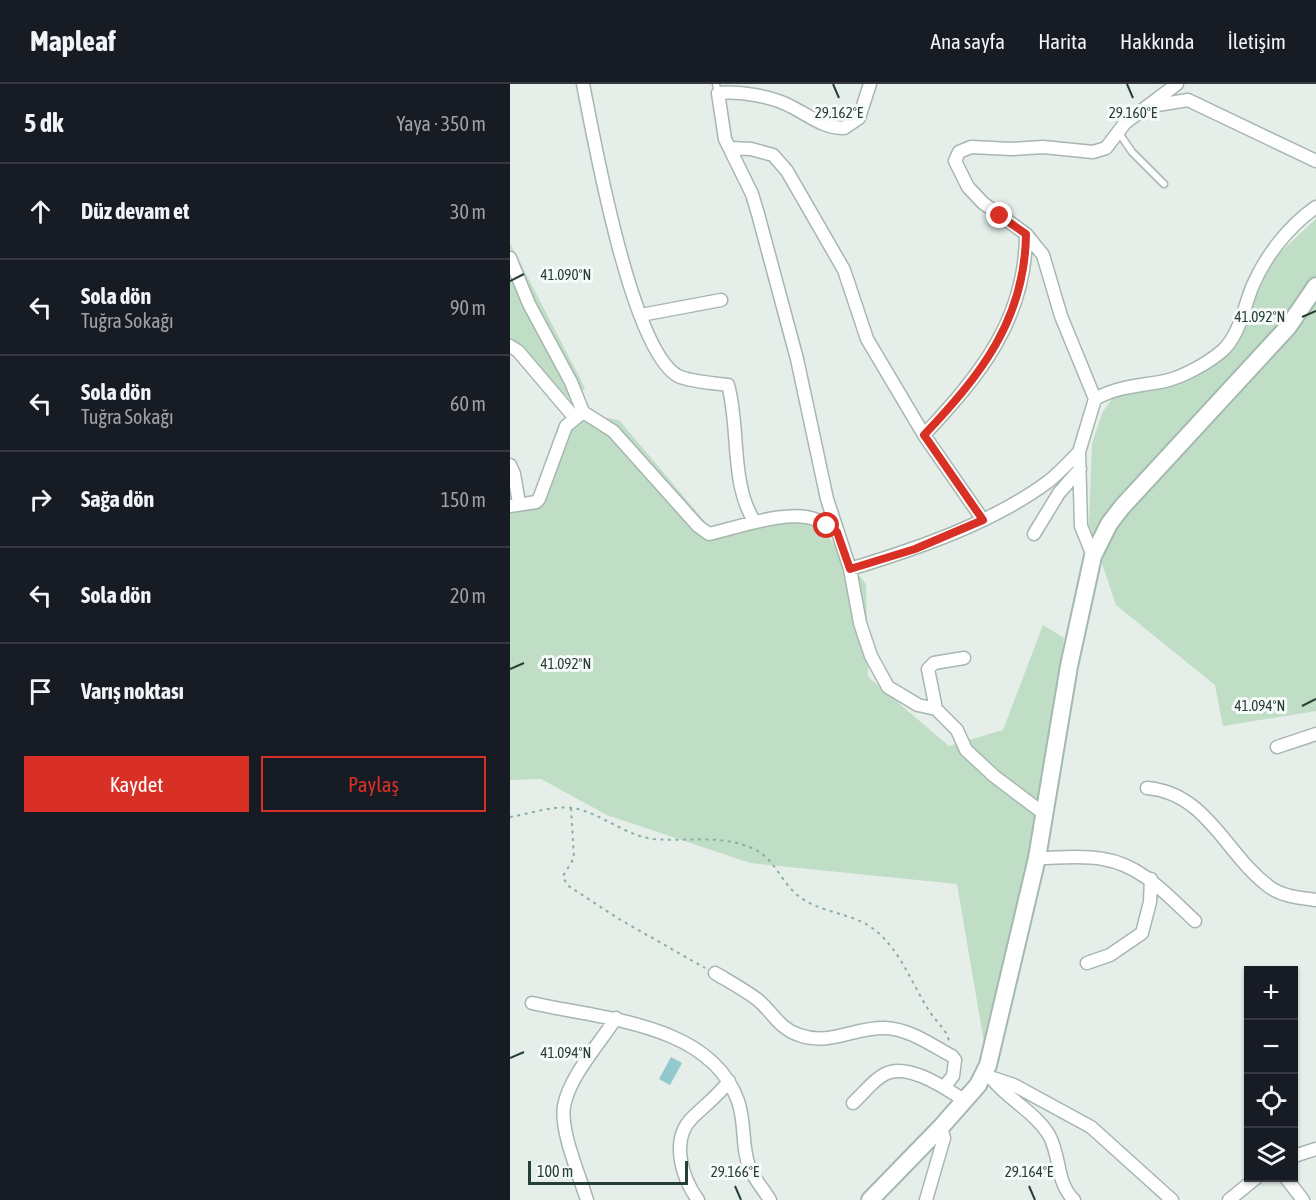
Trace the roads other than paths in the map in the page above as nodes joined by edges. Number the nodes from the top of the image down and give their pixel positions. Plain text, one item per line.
1 (583, 84) edge
2 (870, 84) edge
3 (1177, 84) edge
4 (717, 88) edge
5 (1148, 107) junction
6 (1119, 133) junction
7 (729, 148) junction
8 (1316, 161) edge
9 (1164, 184) dead end
10 (1316, 207) edge
11 (1026, 234) junction
12 (510, 258) edge
13 (1316, 286) edge
14 (722, 300) dead end
15 (641, 315) junction
16 (510, 346) edge
17 (1095, 399) junction
18 (578, 415) junction
19 (924, 435) junction
20 (1079, 452) junction
21 (510, 465) edge
22 (1080, 469) junction
23 (514, 505) edge
24 (983, 520) junction
25 (754, 521) junction
26 (837, 532) junction
27 (1034, 534) dead end
28 (1093, 556) junction
29 (850, 569) junction
30 (963, 658) dead end
31 (936, 709) junction
32 (1316, 734) edge
33 (1277, 747) dead end
34 (1147, 788) dead end
35 (1043, 813) junction
36 (1037, 858) junction
37 (1151, 879) junction
38 (1316, 900) edge
39 (1195, 921) dead end
40 (1087, 963) dead end
41 (715, 973) road end
42 (532, 1003) dead end
43 (616, 1018) junction
44 (988, 1077) junction
45 (729, 1081) junction
46 (944, 1087) junction
47 (964, 1100) junction
48 (853, 1103) dead end
49 (941, 1127) junction
50 (1316, 1149) edge
51 (1298, 1154) edge
52 (1251, 1182) edge
53 (1289, 1182) edge
54 (1064, 1188) junction
55 (587, 1200) edge
56 (698, 1200) edge
57 (770, 1200) edge
58 (870, 1200) edge
59 (926, 1200) edge
60 (1057, 1200) edge
61 (1074, 1200) edge
62 (1172, 1200) edge
63 (1229, 1200) edge
64 (1303, 1200) edge

1 - 15 street
2 - 4 street
3 - 5 street
4 - 7 street
5 - 6 street
5 - 8 street
6 - 9 lane
6 - 11 street
7 - 19 street
7 - 26 street
10 - 17 street
11 - 17 street
11 - 19 street
12 - 18 street
13 - 28 street
14 - 15 street
15 - 25 street
16 - 18 street
17 - 20 street
18 - 23 street
18 - 25 street
19 - 24 street
20 - 22 street
20 - 24 street
21 - 23 street
22 - 27 street
22 - 28 street
24 - 29 street
25 - 26 street
26 - 29 street
28 - 35 street
29 - 31 street
30 - 31 street
31 - 35 street
32 - 33 street
34 - 38 street
35 - 36 street
36 - 37 street
36 - 44 street
37 - 39 street
37 - 40 street
41 - 46 street
42 - 43 street
43 - 45 street
43 - 55 street
44 - 47 street
44 - 54 street
44 - 62 street
45 - 56 street
45 - 57 street
46 - 47 street
46 - 48 street
47 - 49 street
49 - 58 street
49 - 59 street
50 - 51 street
52 - 63 street
53 - 64 street
54 - 60 street
54 - 61 street

